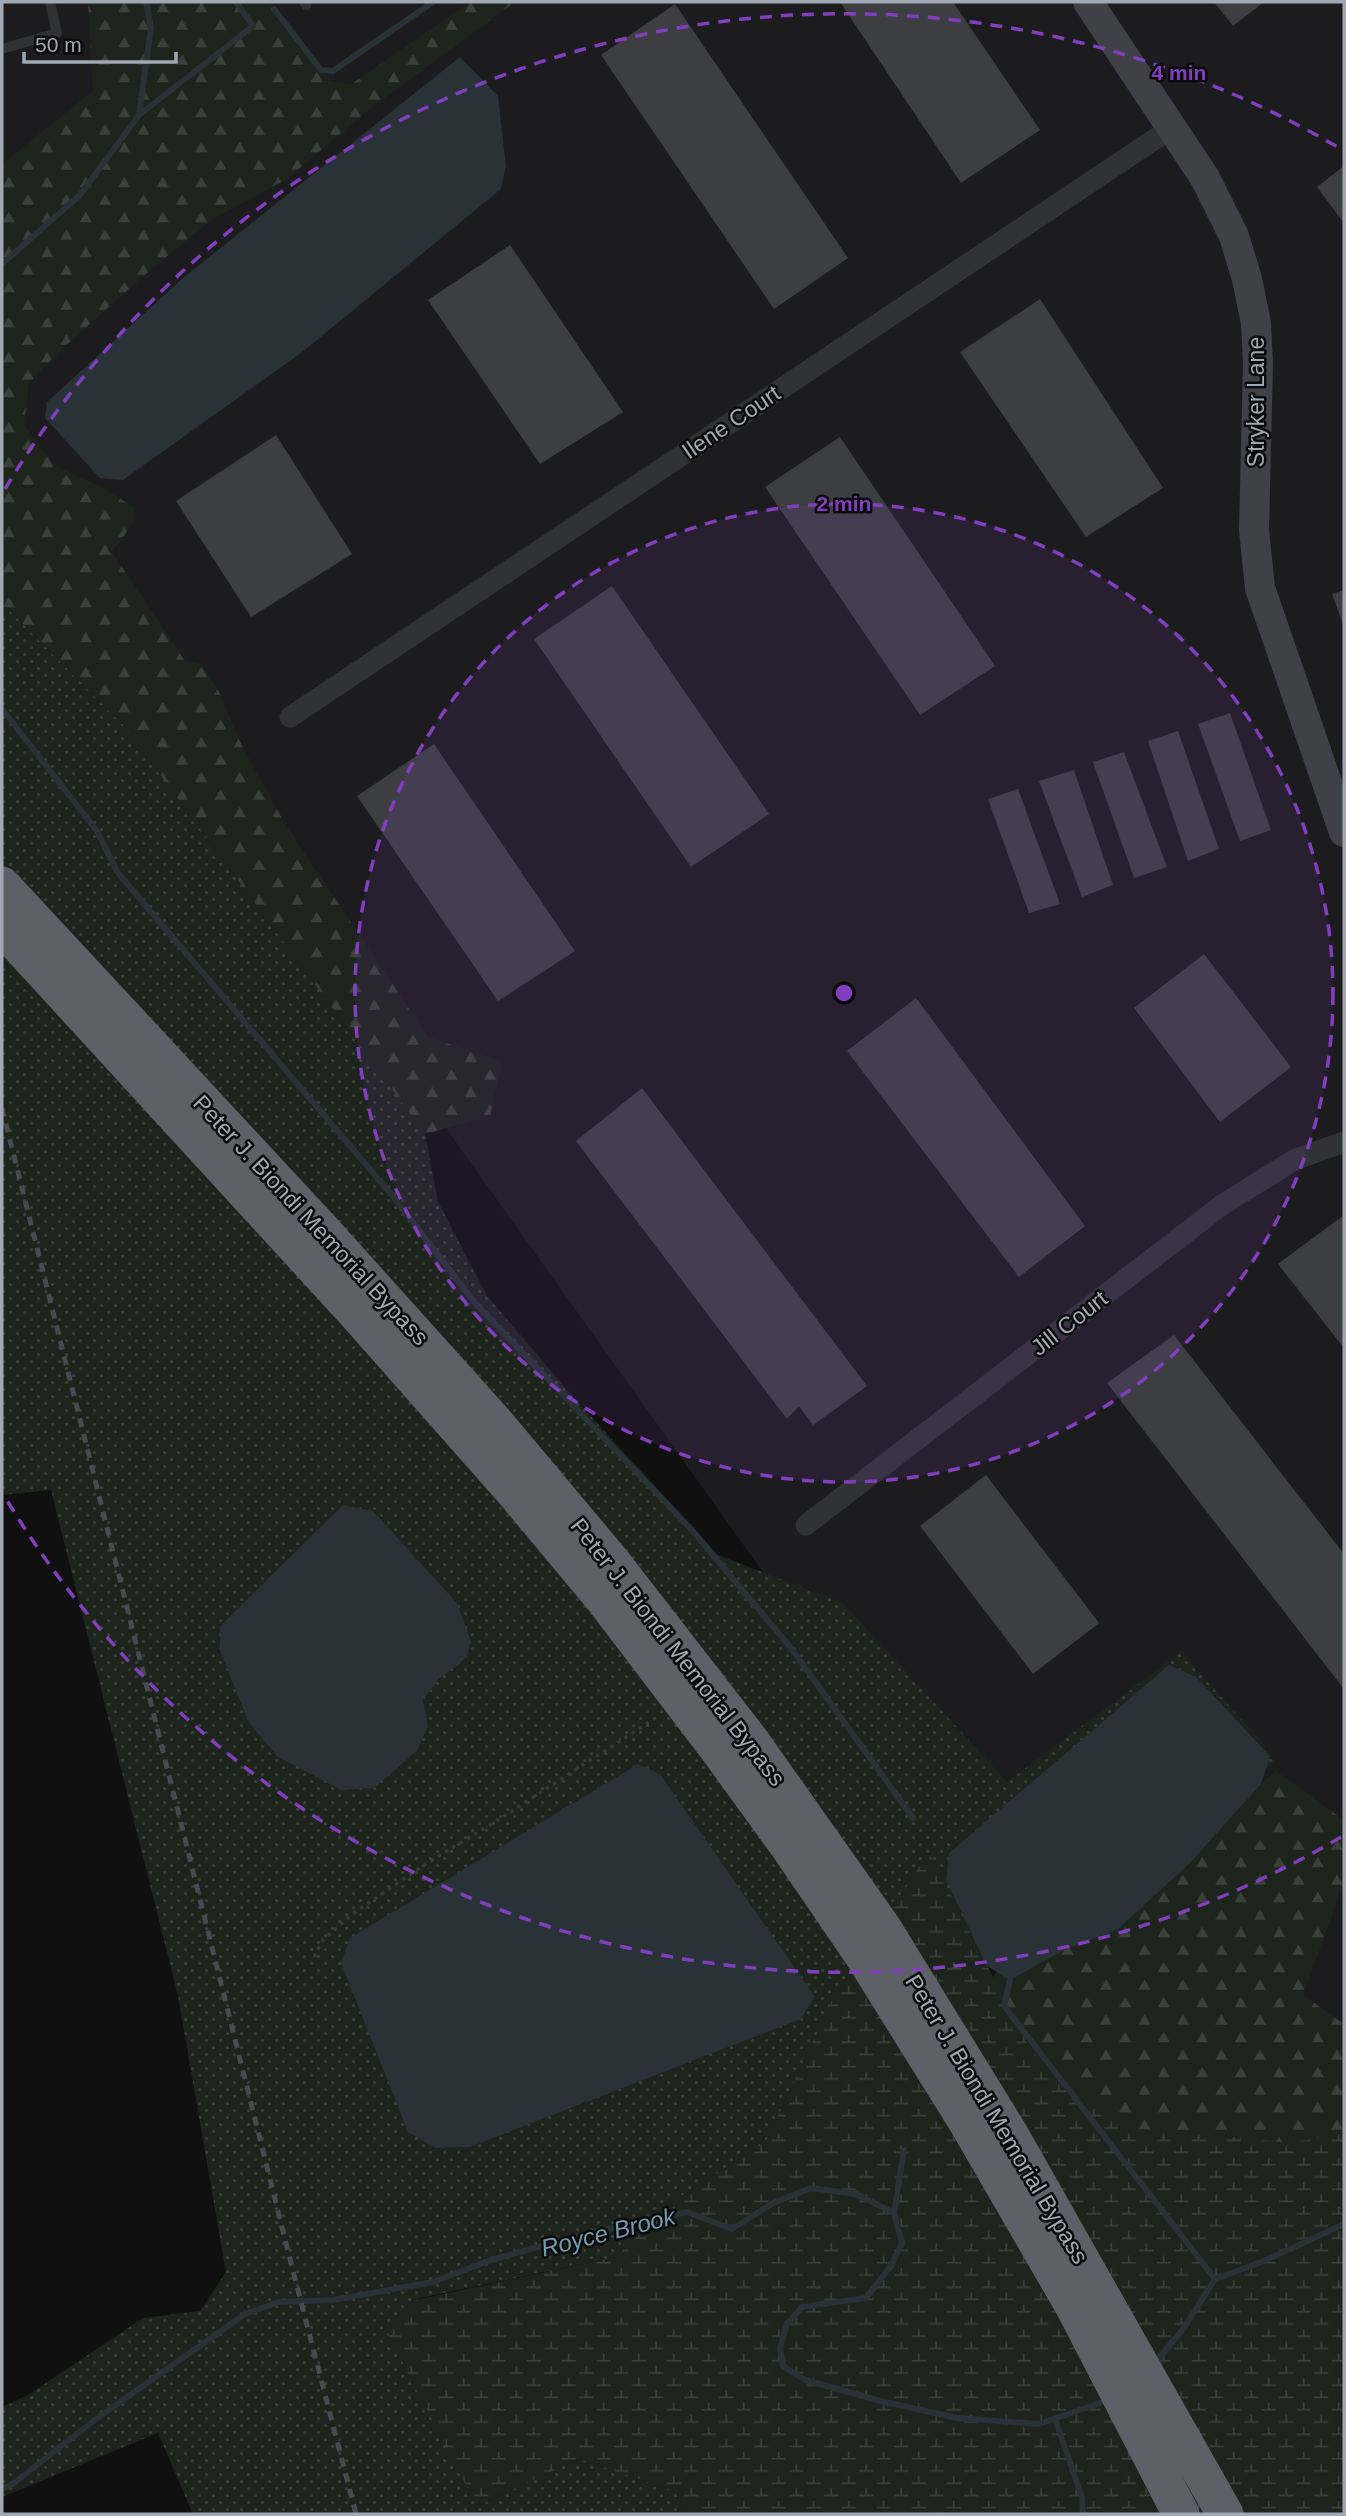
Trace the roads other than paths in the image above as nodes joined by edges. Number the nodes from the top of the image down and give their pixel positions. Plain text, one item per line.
1 (50, 2) edge
2 (1088, 2) edge
3 (2, 49) edge
4 (1173, 127) junction
5 (290, 717) dead end
6 (1344, 832) edge
7 (2, 885) edge
8 (2, 927) edge
9 (45, 953) junction
10 (1344, 1142) edge
11 (806, 1525) dead end
12 (1090, 2305) junction
13 (1181, 2514) edge
14 (1225, 2514) edge

1 - 3 lane
2 - 4 street, Stryker Lane
4 - 5 street, Ilene Court
4 - 6 street, Stryker Lane
7 - 9 highway, Peter J. Biondi Memorial Bypass
8 - 9 highway, Peter J. Biondi Memorial Bypass
9 - 12 highway, Peter J. Biondi Memorial Bypass
10 - 11 street, Jill Court
12 - 13 highway, Peter J. Biondi Memorial Bypass
12 - 14 highway, Peter J. Biondi Memorial Bypass

